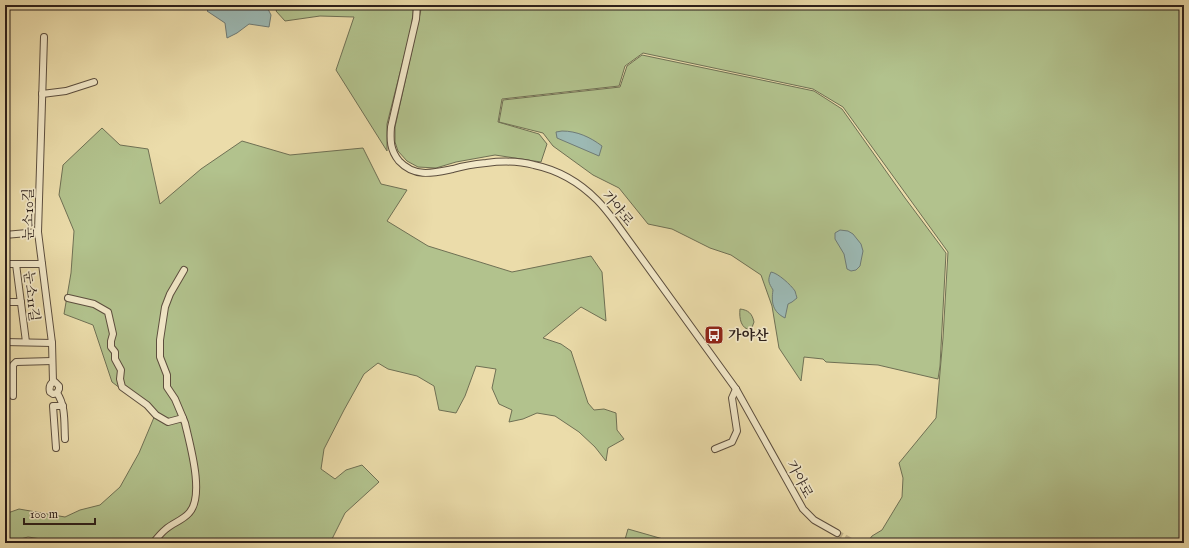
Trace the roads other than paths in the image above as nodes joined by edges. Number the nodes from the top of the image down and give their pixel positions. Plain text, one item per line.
1 (417, 5) edge
2 (44, 37) dead end
3 (94, 82) dead end
4 (42, 94) junction
5 (38, 232) junction
6 (5, 235) edge
7 (5, 264) edge
8 (16, 264) junction
9 (42, 264) junction
10 (184, 270) dead end
11 (68, 298) dead end
12 (5, 302) edge
13 (21, 302) junction
14 (5, 342) edge
15 (26, 342) junction
16 (52, 343) junction
17 (52, 361) junction
18 (736, 389) junction
19 (13, 396) dead end
20 (63, 406) junction
21 (183, 418) junction
22 (64, 439) dead end
23 (56, 448) dead end
24 (715, 449) dead end
25 (837, 533) tunnel mouth
26 (153, 543) edge

1 - 18 street, 가야로
2 - 4 street, 눈소10길
3 - 4 street
4 - 5 street, 눈소10길
5 - 6 street
5 - 9 street, 눈소10길
7 - 8 street, 눈소11길
8 - 9 street
8 - 13 street, 눈소11길
9 - 16 street, 눈소10길
10 - 21 street
11 - 21 street
12 - 13 street
13 - 15 street, 눈소11길
14 - 15 street
15 - 16 street
16 - 17 street, 눈소10길
17 - 19 street
17 - 20 street, 눈소10길
18 - 24 street
18 - 25 street, 가야로
20 - 22 street
20 - 23 street
21 - 26 street

